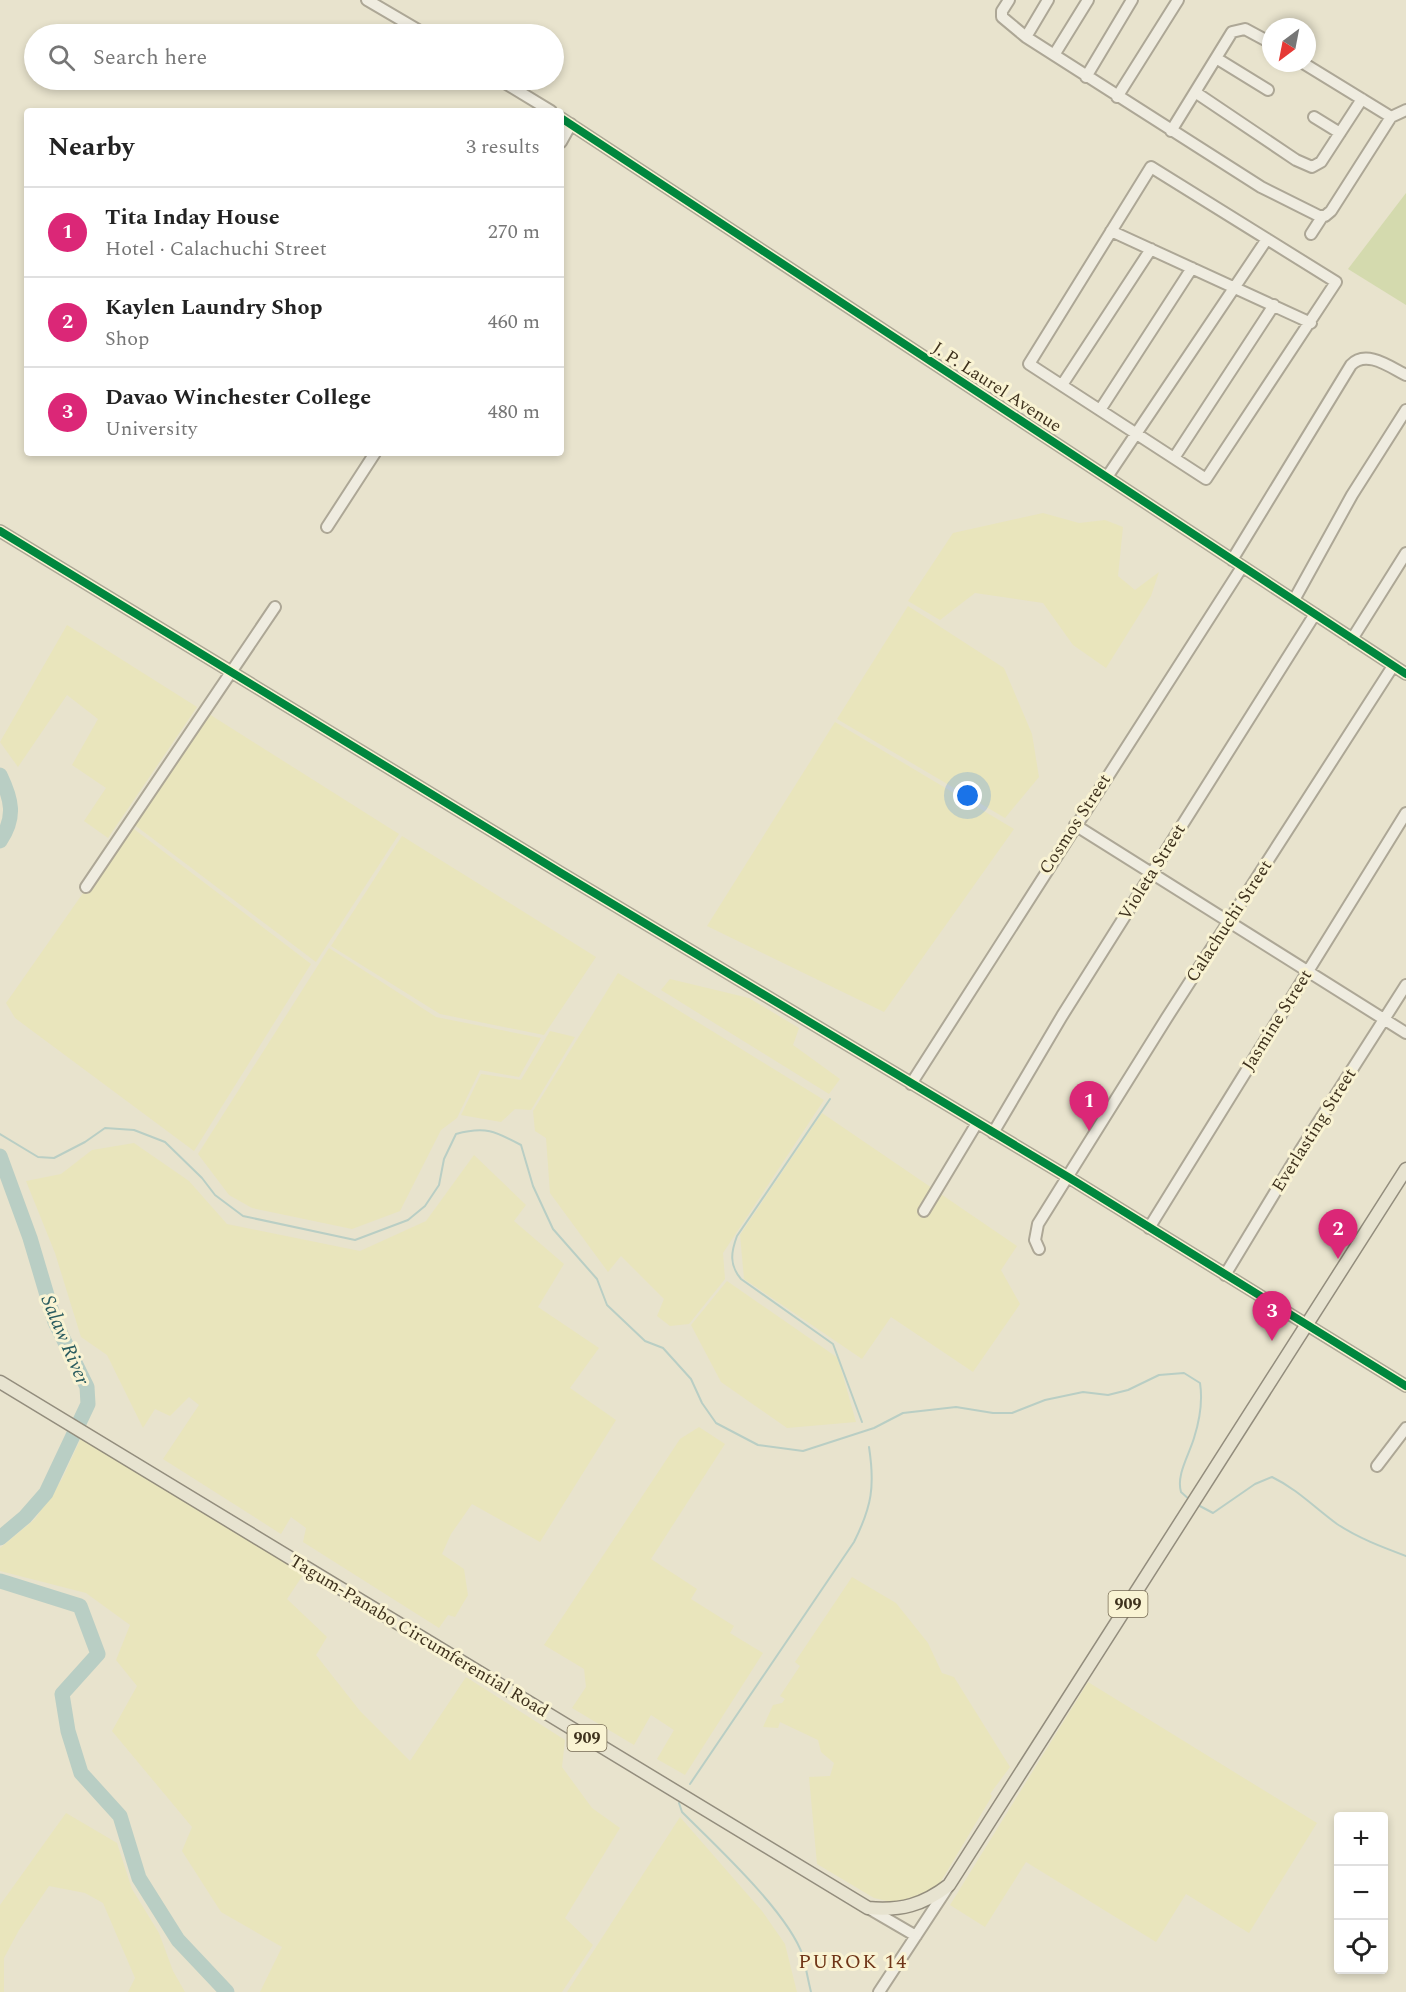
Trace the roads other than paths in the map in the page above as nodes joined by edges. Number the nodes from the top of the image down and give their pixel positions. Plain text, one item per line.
1 (367, 0) edge
2 (1009, 0) edge
3 (1048, 0) edge
4 (1088, 0) edge
5 (1132, 0) edge
6 (1178, 0) edge
7 (408, 24) edge
8 (1026, 37) junction
9 (1262, 38) edge
10 (1054, 56) junction
11 (1216, 58) junction
12 (1316, 71) edge
13 (1086, 77) junction
14 (516, 90) edge
15 (1268, 90) dead end
16 (1195, 92) junction
17 (1118, 97) junction
18 (1362, 99) junction
19 (546, 108) edge
20 (1406, 110) edge
21 (1314, 117) dead end
22 (1391, 117) junction
23 (564, 120) edge
24 (572, 124) junction
25 (1171, 131) junction
26 (1341, 133) junction
27 (564, 137) edge
28 (1322, 217) junction
29 (1112, 231) junction
30 (1311, 234) dead end
31 (1267, 239) junction
32 (1151, 249) junction
33 (1192, 268) junction
34 (1234, 287) junction
35 (1274, 305) junction
36 (1311, 323) junction
37 (1406, 375) edge
38 (1062, 386) junction
39 (1100, 410) junction
40 (1406, 410) edge
41 (1136, 434) junction
42 (373, 456) edge
43 (1174, 458) junction
44 (1107, 477) junction
45 (327, 527) dead end
46 (0, 531) edge
47 (1406, 553) edge
48 (1232, 560) junction
49 (1242, 567) junction
50 (1294, 600) junction
51 (275, 607) dead end
52 (1315, 614) junction
53 (1352, 639) junction
54 (1393, 666) junction
55 (231, 671) junction
56 (1406, 675) edge
57 (1406, 813) edge
58 (1075, 825) junction
59 (1151, 875) junction
60 (86, 886) dead end
61 (1228, 923) junction
62 (1307, 971) junction
63 (1406, 986) edge
64 (1385, 1020) junction
65 (1406, 1033) edge
66 (911, 1084) junction
67 (977, 1123) junction
68 (993, 1133) junction
69 (1406, 1169) edge
70 (1068, 1177) junction
71 (924, 1211) dead end
72 (1149, 1227) junction
73 (1039, 1250) dead end
74 (1225, 1275) junction
75 (1306, 1324) junction
76 (0, 1382) edge
77 (1406, 1386) edge
78 (1406, 1428) edge
79 (1377, 1466) dead end
80 (950, 1885) junction
81 (868, 1908) junction
82 (915, 1936) junction
83 (881, 1991) edge

1 - 7 street
2 - 8 street
3 - 8 street
4 - 10 street
5 - 13 street
6 - 17 street
8 - 10 street
9 - 11 street
10 - 13 street
11 - 15 street
11 - 16 street
12 - 18 street
13 - 17 street
14 - 19 street
16 - 25 street
16 - 26 street
17 - 25 street
18 - 22 street
18 - 26 street
20 - 22 street
21 - 26 street
22 - 28 street
23 - 24 street, J. P. Laurel Avenue
24 - 27 street
24 - 44 street, J. P. Laurel Avenue
25 - 28 street
28 - 30 street
29 - 31 street
29 - 32 street
29 - 38 street
31 - 34 street
31 - 36 street
32 - 33 street
32 - 38 street
33 - 34 street
33 - 39 street
34 - 35 street
34 - 41 street
35 - 36 street
35 - 43 street
36 - 43 street
37 - 48 street
38 - 39 street
39 - 41 street
40 - 50 street
41 - 43 street
41 - 44 street
42 - 45 street
44 - 48 street, J. P. Laurel Avenue
46 - 55 street
47 - 53 street
48 - 49 street, J. P. Laurel Avenue
49 - 50 street, J. P. Laurel Avenue
49 - 58 street, Cosmos Street
50 - 52 street, J. P. Laurel Avenue
51 - 55 street
52 - 53 street, J. P. Laurel Avenue
52 - 59 street, Violeta Street
53 - 54 street, J. P. Laurel Avenue
54 - 56 street, J. P. Laurel Avenue
54 - 61 street, Calachuchi Street
55 - 60 street
55 - 66 street
57 - 62 street, Jasmine Street
58 - 59 street
58 - 66 street, Cosmos Street
59 - 61 street
59 - 68 street, Violeta Street
61 - 62 street
61 - 70 street, Calachuchi Street
62 - 64 street
62 - 72 street, Jasmine Street
63 - 64 street, Everlasting Street
64 - 65 street
64 - 74 street, Everlasting Street
66 - 67 street
67 - 68 street
67 - 71 street
68 - 70 street
69 - 75 main road, Tagum-Panabo Circumferential Road / 909
70 - 72 street
70 - 73 street, Calachuchi Street
72 - 74 street
74 - 75 street
75 - 77 street
75 - 80 main road, Tagum-Panabo Circumferential Road / 909
76 - 81 main road, Tagum-Panabo Circumferential Road / 909
78 - 79 street
80 - 81 main road, Tagum-Panabo Circumferential Road / 909
80 - 82 street
81 - 82 street
82 - 83 street

